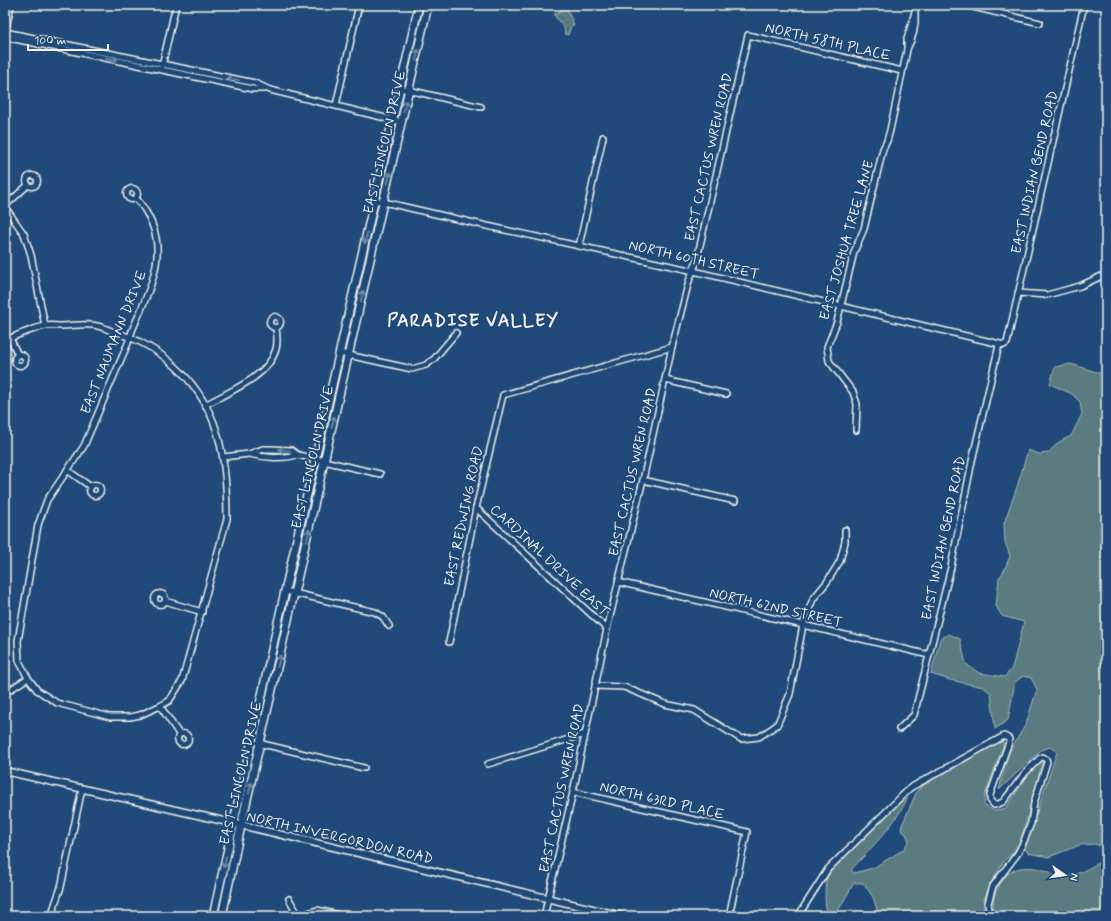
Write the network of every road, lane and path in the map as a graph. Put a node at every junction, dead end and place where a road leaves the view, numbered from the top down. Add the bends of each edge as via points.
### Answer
1 (11, 5) edge
2 (176, 5) edge
3 (359, 5) edge
4 (419, 5) edge
5 (428, 5) edge
6 (917, 5) edge
7 (965, 5) edge
8 (1084, 5) edge
9 (1040, 23) dead end
10 (5, 32) edge
11 (748, 35) joint
12 (5, 37) edge
13 (162, 67) junction
14 (902, 71) junction
15 (400, 88) junction
16 (409, 90) junction
17 (336, 105) junction
18 (481, 107) dead end
19 (393, 120) junction
20 (402, 122) junction
21 (603, 137) dead end
22 (28, 185) dead end
23 (136, 198) dead end
24 (375, 200) junction
25 (383, 202) junction
26 (5, 206) edge
27 (579, 246) junction
28 (358, 268) junction
29 (368, 271) junction
30 (693, 271) junction
31 (1106, 274) edge
32 (1018, 293) junction
33 (841, 306) junction
34 (45, 326) junction
35 (276, 328) dead end
36 (456, 333) dead end
37 (130, 337) junction
38 (8, 339) edge
39 (1006, 344) joint
40 (999, 345) junction
41 (672, 348) junction
42 (339, 353) junction
43 (18, 355) dead end
44 (348, 355) junction
45 (665, 380) junction
46 (726, 394) dead end
47 (205, 405) junction
48 (856, 430) dead end
49 (249, 454) junction
50 (298, 455) junction
51 (223, 457) junction
52 (316, 459) junction
53 (324, 460) junction
54 (67, 470) junction
55 (380, 474) dead end
56 (643, 480) junction
57 (91, 487) dead end
58 (735, 501) dead end
59 (476, 508) junction
60 (845, 530) dead end
61 (618, 582) junction
62 (285, 591) junction
63 (294, 594) junction
64 (165, 601) dead end
65 (202, 612) junction
66 (803, 625) junction
67 (389, 626) dead end
68 (607, 629) junction
69 (449, 642) dead end
70 (929, 655) junction
71 (28, 678) junction
72 (595, 686) junction
73 (5, 693) edge
74 (160, 706) junction
75 (899, 729) dead end
76 (179, 734) dead end
77 (585, 734) junction
78 (252, 741) junction
79 (260, 743) junction
80 (488, 764) dead end
81 (364, 768) dead end
82 (5, 771) edge
83 (82, 789) junction
84 (573, 792) junction
85 (233, 824) junction
86 (241, 826) junction
87 (549, 898) junction
88 (289, 899) dead end
89 (51, 916) edge
90 (214, 916) edge
91 (222, 916) edge
92 (300, 916) edge
93 (343, 916) edge
94 (544, 916) edge
95 (622, 916) edge
96 (729, 916) edge
97 (798, 916) edge
98 (990, 916) edge

1 - 10 street
2 - 13 street
3 - 17 street
4 - 15 main road, EAST LINCOLN DRIVE
16 -> 5 main road, EAST LINCOLN DRIVE
6 - 14 street, EAST JOSHUA TREE LANE via 912,40
7 - 9 street
8 - 32 street, EAST INDIAN BEND ROAD
10 - 13 street
11 - 14 street, NORTH 58TH PLACE
11 - 30 street, EAST CACTUS WREN ROAD
12 -> 13 street
13 - 17 street via 255,84 270,90
14 - 33 street, EAST JOSHUA TREE LANE via 890,130
15 - 16 street
15 - 19 main road, EAST LINCOLN DRIVE
16 - 18 street
20 -> 16 main road, EAST LINCOLN DRIVE
17 - 19 street
19 - 20 street
19 - 24 main road, EAST LINCOLN DRIVE
25 -> 20 main road, EAST LINCOLN DRIVE
21 - 27 street
22 - 26 street
23 - 37 street, EAST NAUMANN DRIVE via 153,225 158,243 158,256 152,284
24 - 25 street, NORTH 60TH STREET
24 -> 28 main road, EAST LINCOLN DRIVE
25 - 27 street, NORTH 60TH STREET
25 - 29 main road, EAST LINCOLN DRIVE
26 - 34 street via 24,234 31,255
27 - 30 street, NORTH 60TH STREET
28 - 29 main road
28 - 42 main road, EAST LINCOLN DRIVE
44 -> 29 main road, EAST LINCOLN DRIVE
30 - 33 street, NORTH 60TH STREET
30 - 41 street, EAST CACTUS WREN ROAD
31 - 32 street via 1080,286 1047,295
32 - 39 street, EAST INDIAN BEND ROAD
33 - 40 street, NORTH 60TH STREET
33 - 48 street, EAST JOSHUA TREE LANE via 827,354 832,367 853,392 857,404
34 - 37 street, EAST NAUMANN DRIVE via 92,325
34 - 38 street, EAST NAUMANN DRIVE
35 - 47 street via 276,349 265,369
36 - 44 street via 434,359 420,368 404,368
37 - 47 street, EAST NAUMANN DRIVE via 149,346 176,366
37 - 54 street, EAST NAUMANN DRIVE via 84,446
38 - 43 street
39 - 40 street, NORTH 60TH STREET
40 - 70 street, EAST INDIAN BEND ROAD via 951,567
41 - 45 street, EAST CACTUS WREN ROAD
41 - 59 street, EAST REDWING ROAD via 503,395
42 - 44 street
42 - 52 main road, EAST LINCOLN DRIVE
53 -> 44 main road, EAST LINCOLN DRIVE
45 - 46 street
45 - 56 street, EAST CACTUS WREN ROAD
47 - 51 street, EAST NAUMANN DRIVE via 214,423
49 - 50 street via 263,457
50 -> 49 street via 291,450 277,449 263,449
49 - 51 street
50 - 52 street
51 - 65 street, EAST NAUMANN DRIVE via 227,519
52 - 53 street
52 - 62 main road, EAST LINCOLN DRIVE
53 - 55 street
63 -> 53 main road, EAST LINCOLN DRIVE
54 - 57 street
54 - 71 street, EAST NAUMANN DRIVE via 48,500 38,525 18,641 19,661
56 - 58 street
56 - 61 street, EAST CACTUS WREN ROAD
59 - 68 street, CARDINAL DRIVE EAST
59 - 69 street, EAST REDWING ROAD
60 - 66 street via 840,561 813,599
61 - 66 street, NORTH 62ND STREET
61 - 68 street, EAST CACTUS WREN ROAD
62 - 63 street
62 - 78 main road, EAST LINCOLN DRIVE
63 - 67 street via 375,612 383,617
79 -> 63 main road, EAST LINCOLN DRIVE
64 - 65 street
65 - 74 street, EAST NAUMANN DRIVE via 182,681 169,701
66 - 70 street, NORTH 62ND STREET
66 - 72 street via 790,694 776,725 759,737 741,738 694,710 665,704 624,687
68 - 72 street, EAST CACTUS WREN ROAD
70 - 75 street, EAST INDIAN BEND ROAD via 914,715
71 - 73 street
71 - 74 street, EAST NAUMANN DRIVE via 37,690 57,703 110,716 130,717
72 - 77 street, EAST CACTUS WREN ROAD
74 - 76 street
77 - 80 street
77 - 84 street, EAST CACTUS WREN ROAD
78 - 79 street
78 - 85 main road, EAST LINCOLN DRIVE
79 - 81 street
86 -> 79 main road, EAST LINCOLN DRIVE
82 - 83 street, NORTH INVERGORDON ROAD
83 - 85 street, NORTH INVERGORDON ROAD
83 - 89 street via 61,886
84 - 87 street, EAST CACTUS WREN ROAD
84 - 96 street, NORTH 63RD PLACE via 747,832
85 - 86 street, NORTH INVERGORDON ROAD
85 -> 90 main road, EAST LINCOLN DRIVE
86 - 87 street, NORTH INVERGORDON ROAD
86 - 91 main road, EAST LINCOLN DRIVE
87 - 94 street, EAST CACTUS WREN ROAD
87 - 95 street, NORTH INVERGORDON ROAD
88 - 92 street
92 - 93 street via 317,910
97 - 98 street via 828,869 910,788 1004,736 1009,742 990,795 994,805 1003,802 1040,758 1043,757 1047,762 1024,840 1018,853 993,886 988,903

